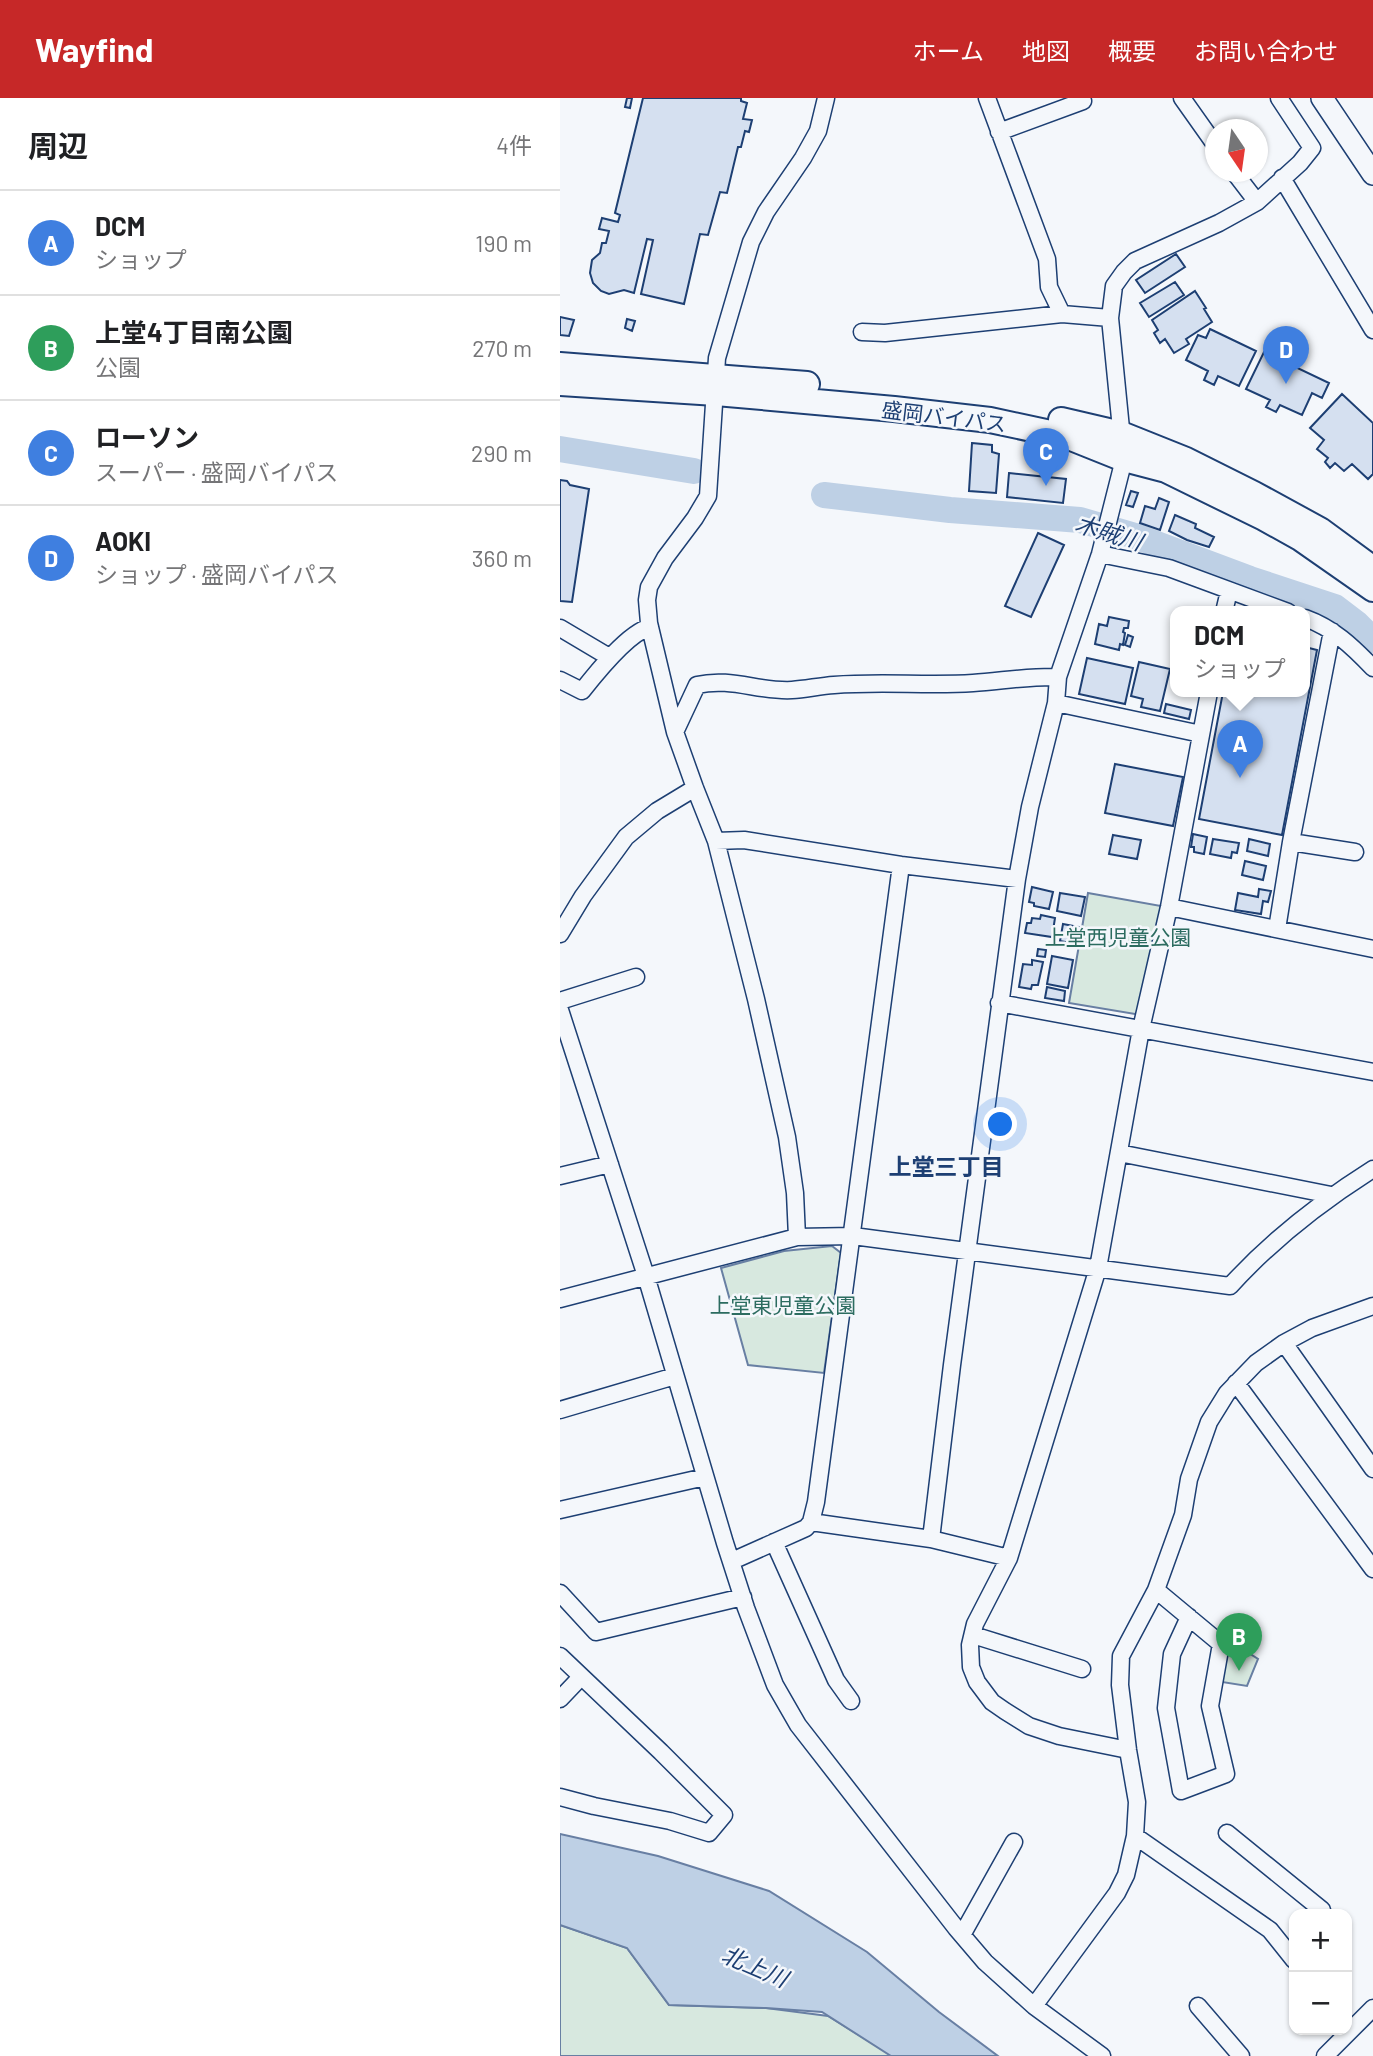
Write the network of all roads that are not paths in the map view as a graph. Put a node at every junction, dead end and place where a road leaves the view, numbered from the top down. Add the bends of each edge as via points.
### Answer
1 (826, 98) edge
2 (987, 98) edge
3 (1182, 98) edge
4 (1279, 98) edge
5 (1322, 98) edge
6 (1083, 100) dead end
7 (1205, 130) edge
8 (999, 132) junction
9 (1371, 168) edge
10 (1282, 178) junction
11 (1242, 182) edge
12 (1257, 202) junction
13 (1062, 314) junction
14 (1110, 318) junction
15 (1373, 330) edge
16 (862, 332) dead end
17 (560, 365) edge
18 (560, 383) edge
19 (716, 384) junction
20 (1122, 446) junction
21 (1186, 460) junction
22 (1101, 547) junction
23 (1373, 553) edge
24 (1373, 569) edge
25 (1373, 589) edge
26 (1228, 591) junction
27 (1225, 606) edge
28 (1271, 606) edge
29 (1310, 620) edge
30 (650, 627) junction
31 (560, 628) edge
32 (1332, 631) junction
33 (609, 657) junction
34 (1373, 668) edge
35 (1058, 677) junction
36 (560, 680) edge
37 (1208, 697) edge
38 (1056, 703) junction
39 (675, 732) junction
40 (1200, 734) junction
41 (695, 788) junction
42 (716, 841) junction
43 (1291, 842) junction
44 (1355, 852) dead end
45 (901, 865) junction
46 (1017, 879) junction
47 (1169, 907) junction
48 (1276, 929) junction
49 (560, 934) edge
50 (1373, 949) edge
51 (636, 977) dead end
52 (560, 1001) edge
53 (999, 1003) junction
54 (560, 1010) edge
55 (1141, 1029) junction
56 (1373, 1072) edge
57 (1119, 1153) junction
58 (610, 1164) junction
59 (1373, 1168) edge
60 (560, 1176) edge
61 (1331, 1195) junction
62 (853, 1236) junction
63 (797, 1237) junction
64 (968, 1250) junction
65 (1098, 1268) junction
66 (646, 1276) junction
67 (560, 1299) edge
68 (1373, 1306) edge
69 (1284, 1343) junction
70 (674, 1376) junction
71 (1236, 1383) junction
72 (560, 1410) edge
73 (1373, 1469) edge
74 (705, 1477) junction
75 (560, 1510) edge
76 (811, 1522) junction
77 (932, 1539) junction
78 (774, 1542) junction
79 (1009, 1558) junction
80 (732, 1561) junction
81 (1373, 1569) edge
82 (1156, 1590) junction
83 (560, 1593) edge
84 (743, 1597) junction
85 (1189, 1617) junction
86 (973, 1635) junction
87 (560, 1656) edge
88 (1082, 1669) dead end
89 (581, 1677) junction
90 (560, 1699) edge
91 (851, 1701) dead end
92 (1128, 1750) junction
93 (560, 1797) edge
94 (1227, 1833) dead end
95 (1135, 1836) junction
96 (1014, 1842) dead end
97 (1321, 1909) edge
98 (962, 1935) junction
99 (1289, 1947) edge
100 (1034, 2006) junction
101 (1198, 2006) dead end
102 (1373, 2008) edge
103 (1352, 2019) edge
104 (1340, 2035) edge
105 (1102, 2056) edge
106 (1241, 2056) edge
107 (1325, 2056) edge

1 - 19 street via 818,131 765,212 751,242 717,358
2 - 8 street
3 - 7 street
4 - 10 street via 1312,148
5 - 9 main road
6 - 8 street
8 - 13 street via 1047,259 1049,287
10 - 12 street
10 - 15 street
11 - 12 street
12 - 14 street via 1135,261 1114,286
13 - 14 street
13 - 16 street
14 - 20 street
17 - 19 highway, 盛岡バイパス
18 - 19 highway, 盛岡バイパス
19 - 20 highway, 盛岡バイパス via 990,420
19 - 30 street via 708,496 649,587
20 - 21 highway, 盛岡バイパス
20 - 22 street
20 - 25 highway, 盛岡バイパス via 1300,538
21 - 23 highway via 1317,513
21 - 24 highway, 盛岡バイパス via 1320,530
22 - 26 street
22 - 35 street
26 - 27 street
26 - 28 street
29 - 32 street
30 - 33 street
30 - 39 street
31 - 33 street
32 - 34 street
32 - 43 street
33 - 36 street via 582,691
35 - 38 street
35 - 39 street via 835,685 788,691 712,682 696,685
37 - 40 street
38 - 40 street
38 - 46 street
39 - 41 street
40 - 47 street
41 - 42 street
41 - 49 street via 625,837
42 - 45 street via 744,840
42 - 63 street via 787,1137
43 - 44 street
43 - 48 street
45 - 46 street
45 - 62 street
46 - 53 street
47 - 48 street
47 - 55 street
48 - 50 street
51 - 52 street
53 - 55 street
53 - 64 street
54 - 58 street
55 - 56 street
55 - 57 street
57 - 61 street
57 - 65 street
58 - 60 street
58 - 66 street
59 - 61 street
61 - 65 street via 1260,1254 1230,1286
62 - 63 street
62 - 64 street
62 - 76 street
63 - 66 street
64 - 65 street
64 - 77 street
65 - 79 street
66 - 67 street
66 - 70 street
68 - 69 street
69 - 71 street
69 - 73 street
70 - 72 street
70 - 74 street
71 - 81 street
71 - 82 street via 1209,1422 1189,1479 1184,1515
74 - 75 street
74 - 80 street
76 - 77 street
76 - 78 street
77 - 79 street
78 - 80 street
78 - 91 street via 836,1680
79 - 86 street
80 - 84 street
82 - 85 street
82 - 92 street via 1121,1656
83 - 84 street via 596,1632
84 - 98 street via 775,1685 798,1725
85 - 85 street via 1222,1644 1210,1706 1226,1774 1181,1791 1166,1708 1172,1654
86 - 88 street
86 - 92 street via 971,1667 992,1702 1029,1726
87 - 89 street
89 - 90 street
89 - 93 street via 724,1815 709,1833
92 - 95 street via 1137,1802
94 - 97 street
95 - 99 street
95 - 100 street via 1117,1893
96 - 98 street
98 - 100 street
100 - 105 street
101 - 106 street
102 - 103 street
104 - 107 street

